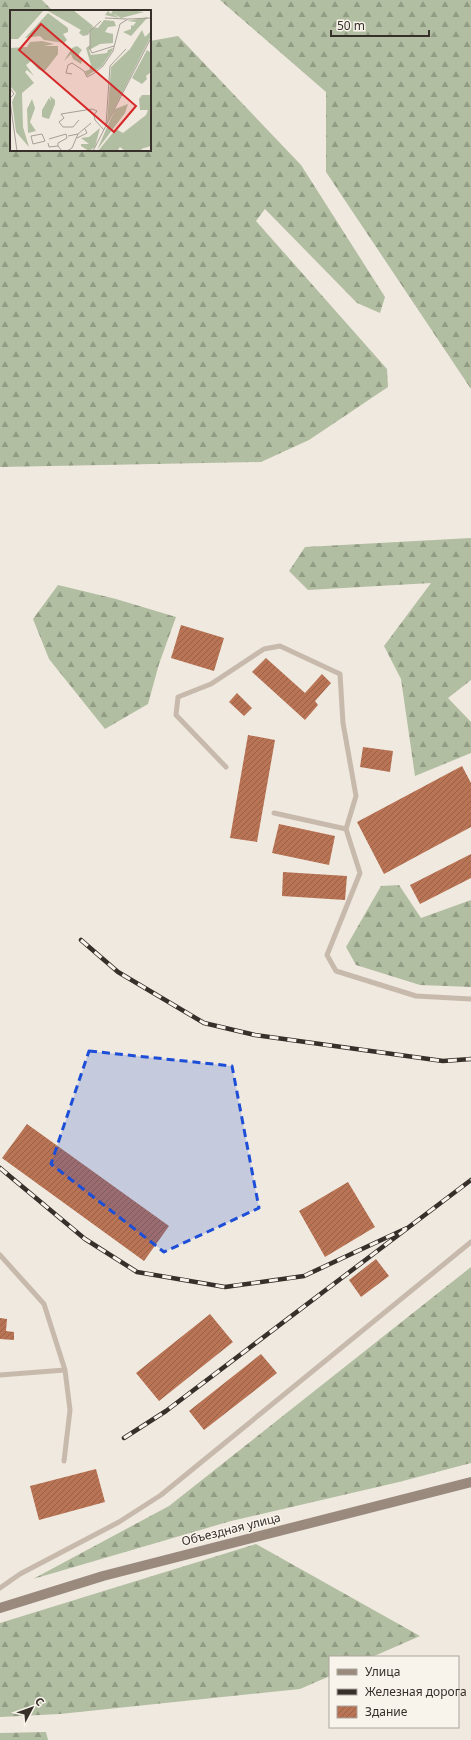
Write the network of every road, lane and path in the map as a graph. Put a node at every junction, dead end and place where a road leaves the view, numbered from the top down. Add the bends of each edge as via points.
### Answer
1 (226, 767) dead end
2 (274, 813) dead end
3 (346, 829) junction
4 (471, 999) edge
5 (471, 1242) edge
6 (0, 1255) edge
7 (65, 1370) junction
8 (0, 1375) edge
9 (64, 1461) dead end
10 (471, 1482) edge
11 (0, 1588) edge
12 (0, 1608) edge

1 - 3 lane via 176,715 178,697 211,684 264,649 280,646 340,674 344,723 356,796
2 - 3 lane
3 - 4 lane via 360,873 327,955 336,971 416,996
5 - 11 lane via 161,1495 119,1522 20,1574
6 - 7 lane via 44,1304
7 - 8 lane
7 - 9 lane via 70,1410
10 - 12 main road, Объездная улица via 103,1576

